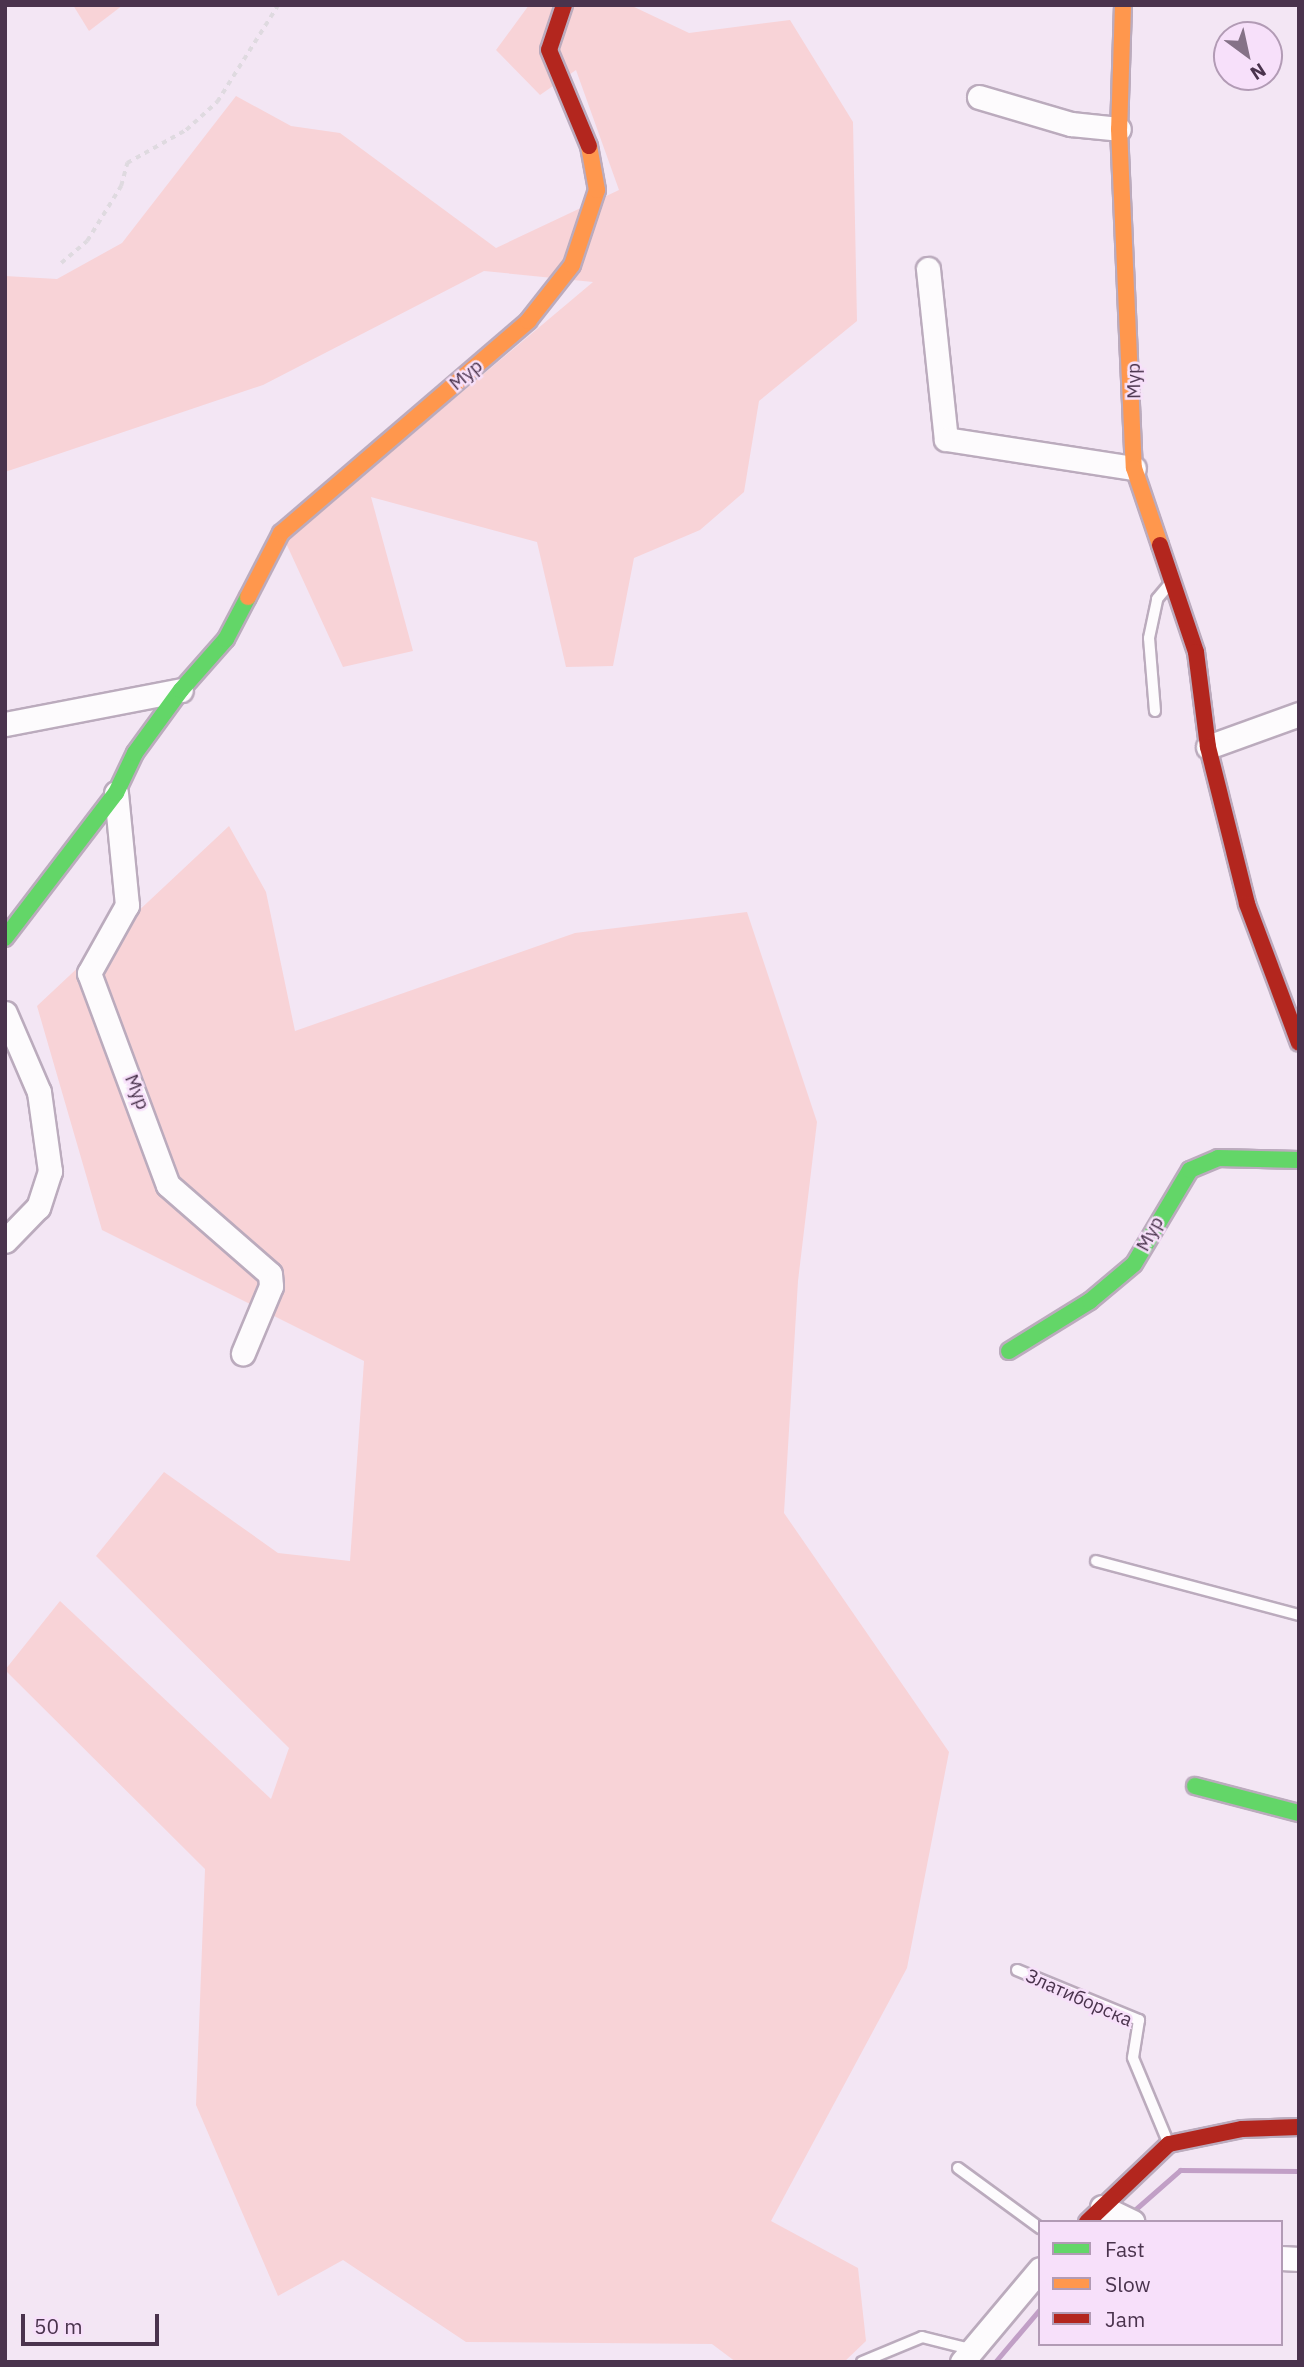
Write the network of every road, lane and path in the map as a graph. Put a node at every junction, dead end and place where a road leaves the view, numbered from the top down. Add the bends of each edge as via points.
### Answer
1 (278, 5) edge
2 (564, 5) edge
3 (1123, 5) edge
4 (979, 97) dead end
5 (1119, 129) junction
6 (61, 263) dead end
7 (928, 269) dead end
8 (1134, 468) junction
9 (1172, 582) junction
10 (181, 690) junction
11 (1154, 711) dead end
12 (1299, 715) edge
13 (5, 724) edge
14 (1208, 747) junction
15 (116, 793) junction
16 (5, 938) edge
17 (5, 1013) edge
18 (1299, 1043) edge
19 (1299, 1160) edge
20 (5, 1241) edge
21 (1009, 1351) dead end
22 (243, 1353) dead end
23 (1096, 1561) dead end
24 (1299, 1615) edge
25 (1195, 1786) dead end
26 (1299, 1813) edge
27 (1017, 1970) dead end
28 (1299, 2127) edge
29 (1169, 2144) junction
30 (958, 2168) dead end
31 (1099, 2213) edge
32 (1125, 2220) edge
33 (1038, 2227) edge
34 (1038, 2271) edge
35 (966, 2356) edge
36 (862, 2362) edge

1 - 6 path via 217,102 187,130 127,163 121,186 87,241
2 - 10 street, Мур via 549,50 587,135 597,190 572,265 528,321 281,533 226,639
3 - 5 street, Мур
4 - 5 street via 1071,124
5 - 8 street, Мур
7 - 8 street via 946,439
8 - 9 street, Мур
9 - 11 lane via 1157,599 1149,638
9 - 14 street, Мур via 1196,652
10 - 13 street
10 - 15 street, Мур via 135,752
12 - 14 street
14 - 18 street, Мур via 1247,904
15 - 16 street, Мур
15 - 22 street, Мур via 127,905 89,973 168,1185 270,1274 271,1286
17 - 20 street via 39,1092 50,1171 38,1207
19 - 21 street, Мур via 1218,1158 1190,1170 1134,1264 1090,1301
23 - 24 lane
25 - 26 street
27 - 29 lane, Златиборска via 1139,2020 1133,2058
28 - 29 street via 1242,2129
29 - 31 street
30 - 33 lane
31 - 32 street
34 - 35 street
35 - 36 lane via 922,2337

